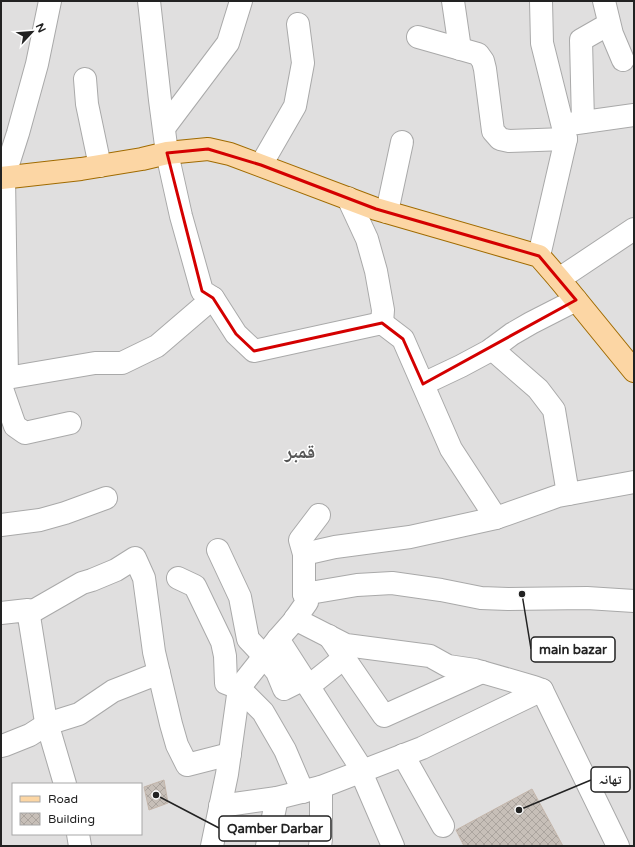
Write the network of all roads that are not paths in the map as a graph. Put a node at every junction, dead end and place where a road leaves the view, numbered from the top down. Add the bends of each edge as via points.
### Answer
1 (50, 1) edge
2 (149, 1) edge
3 (241, 1) edge
4 (453, 1) edge
5 (540, 1) edge
6 (604, 1) edge
7 (298, 24) dead end
8 (609, 24) junction
9 (418, 37) dead end
10 (460, 49) junction
11 (622, 60) dead end
12 (85, 79) dead end
13 (634, 115) edge
14 (164, 128) junction
15 (571, 128) junction
16 (402, 142) dead end
17 (167, 153) junction
18 (261, 165) junction
19 (100, 166) junction
20 (2, 178) edge
21 (348, 198) junction
22 (387, 212) junction
23 (634, 229) edge
24 (539, 256) junction
25 (559, 279) junction
26 (213, 298) junction
27 (576, 300) junction
28 (382, 323) junction
29 (492, 349) junction
30 (634, 371) edge
31 (3, 383) edge
32 (423, 384) junction
33 (70, 423) dead end
34 (8, 430) edge
35 (634, 482) edge
36 (568, 494) junction
37 (106, 498) dead end
38 (319, 515) dead end
39 (496, 518) junction
40 (1, 525) edge
41 (218, 550) dead end
42 (304, 554) junction
43 (178, 578) dead end
44 (304, 594) junction
45 (634, 601) edge
46 (1, 613) edge
47 (28, 614) junction
48 (296, 619) junction
49 (329, 636) junction
50 (278, 638) junction
51 (248, 639) junction
52 (222, 642) junction
53 (264, 656) junction
54 (344, 658) junction
55 (482, 672) junction
56 (159, 673) junction
57 (306, 682) junction
58 (239, 688) junction
59 (542, 690) junction
60 (47, 724) junction
61 (1, 746) edge
62 (230, 754) junction
63 (404, 756) junction
64 (361, 772) junction
65 (65, 783) edge
66 (312, 789) junction
67 (276, 798) junction
68 (220, 806) junction
69 (443, 826) dead end
70 (78, 835) edge
71 (80, 846) edge
72 (212, 846) edge
73 (267, 846) edge
74 (320, 846) edge
75 (394, 846) edge
76 (618, 846) edge

1 - 20 street via 37,64 18,133
2 - 14 street
3 - 14 street via 228,43
4 - 10 street
5 - 15 street via 542,43
6 - 8 street
7 - 18 street via 303,63 295,106
8 - 11 street
8 - 15 street via 581,40
9 - 10 street
10 - 15 street via 478,54 483,61 493,131 500,139 509,141
12 - 19 street via 87,104
13 - 15 street
14 - 17 street
15 - 24 street
16 - 22 street
17 - 18 main road via 208,149
17 - 19 main road
17 - 26 street via 202,291
18 - 21 main road
19 - 20 main road
20 - 31 street
21 - 22 main road
21 - 28 street via 367,239 374,264 383,310
22 - 24 main road
23 - 25 street
24 - 25 main road
25 - 27 main road
26 - 28 street via 236,334 254,351
26 - 31 street via 157,346 122,363 95,363
27 - 29 street via 512,334
27 - 30 main road
28 - 32 street via 403,339
29 - 32 street
29 - 36 street via 538,389 554,410
31 - 34 street
32 - 39 street via 451,449
33 - 34 street via 25,432
35 - 36 street
36 - 39 street
37 - 40 street via 46,518
38 - 42 street via 300,540
39 - 42 street via 410,537 335,547
41 - 51 street via 240,597
42 - 44 street
43 - 52 street via 195,586
44 - 45 street via 357,585 392,583 481,598 587,598
44 - 48 street via 307,602
46 - 47 street via 28,610
47 - 56 street via 82,583 116,570 135,558 144,578
47 - 60 street
48 - 49 street
48 - 50 street
49 - 54 street
49 - 55 street via 346,645 430,656 448,666
50 - 53 street
50 - 57 street
51 - 52 street
51 - 53 street
52 - 58 street via 226,684
53 - 57 street via 277,672 284,689
53 - 58 street
54 - 55 street via 384,716
54 - 57 street
55 - 59 street
56 - 60 street via 113,691 79,714
56 - 62 street via 177,745 187,765
57 - 64 street via 361,768
58 - 62 street
58 - 66 street via 263,712
59 - 63 street
59 - 76 street
60 - 61 street via 30,735
60 - 65 street
62 - 68 street
63 - 64 street
63 - 69 street
64 - 66 street
64 - 75 street
66 - 67 street
66 - 74 street
67 - 68 street
67 - 73 street
68 - 72 street
70 - 71 street

